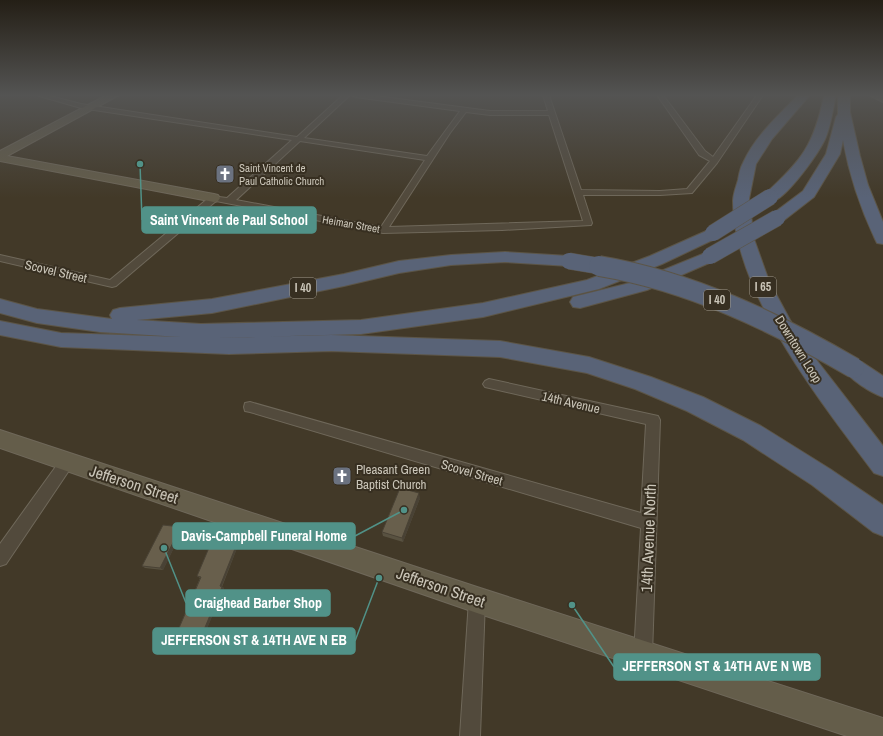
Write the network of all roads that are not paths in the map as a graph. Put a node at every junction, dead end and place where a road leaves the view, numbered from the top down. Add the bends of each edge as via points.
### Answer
1 (49, 129) edge
2 (235, 129) edge
3 (308, 129) edge
4 (451, 129) edge
5 (557, 129) edge
6 (685, 129) edge
7 (736, 129) edge
8 (773, 129) edge
9 (822, 129) edge
10 (839, 129) edge
11 (847, 129) edge
12 (297, 139) junction
13 (0, 155) edge
14 (0, 158) edge
15 (430, 159) junction
16 (714, 161) junction
17 (577, 192) junction
18 (214, 198) junction
19 (229, 201) junction
20 (383, 230) junction
21 (883, 238) edge
22 (0, 258) edge
23 (0, 306) edge
24 (37, 316) junction
25 (0, 328) edge
26 (331, 343) junction
27 (489, 384) dead end
28 (883, 388) edge
29 (250, 406) dead end
30 (653, 420) joint
31 (0, 439) edge
32 (67, 462) junction
33 (883, 465) edge
34 (883, 522) edge
35 (649, 523) junction
36 (0, 558) edge
37 (477, 600) junction
38 (644, 655) junction
39 (883, 733) edge
40 (470, 736) edge

1 - 13 main road
2 - 12 street
3 - 12 street
4 - 15 street
5 - 17 street
6 - 16 street via 702,153
7 - 16 street
8 - 33 highway, Downtown Loop / I 65 via 749,164 741,197 741,218 756,271 772,306 802,357
9 - 24 highway, bridge via 795,174 770,197 713,233 656,260 592,285 483,310 361,327 201,331 100,325
10 - 26 highway, bridge via 833,154 809,194 777,218 710,256 640,286 566,306
11 - 21 highway via 860,183
12 - 15 street
12 - 19 street
14 - 18 main road, Heiman Street
15 - 20 street
16 - 17 street via 689,191
17 - 20 street, Heiman Street via 588,223
18 - 19 street, Heiman Street
18 - 22 street, Scovel Street via 112,284
19 - 20 street, Heiman Street
23 - 24 highway, I 40
24 - 28 highway, I 40, bridge via 124,315 212,306 399,267 451,260 505,257 569,261 606,266 653,277 757,316 816,345
25 - 26 highway via 61,340 230,346
26 - 34 highway via 500,349 589,365 695,404 752,433 821,477
27 - 30 street, 14th Avenue
29 - 35 street, Scovel Street
30 - 35 street, 14th Avenue North
31 - 32 main road, Jefferson Street
32 - 36 street
32 - 37 main road, Jefferson Street
35 - 38 street, 14th Avenue North
37 - 38 main road, Jefferson Street
37 - 40 street
38 - 39 main road, Jefferson Street

